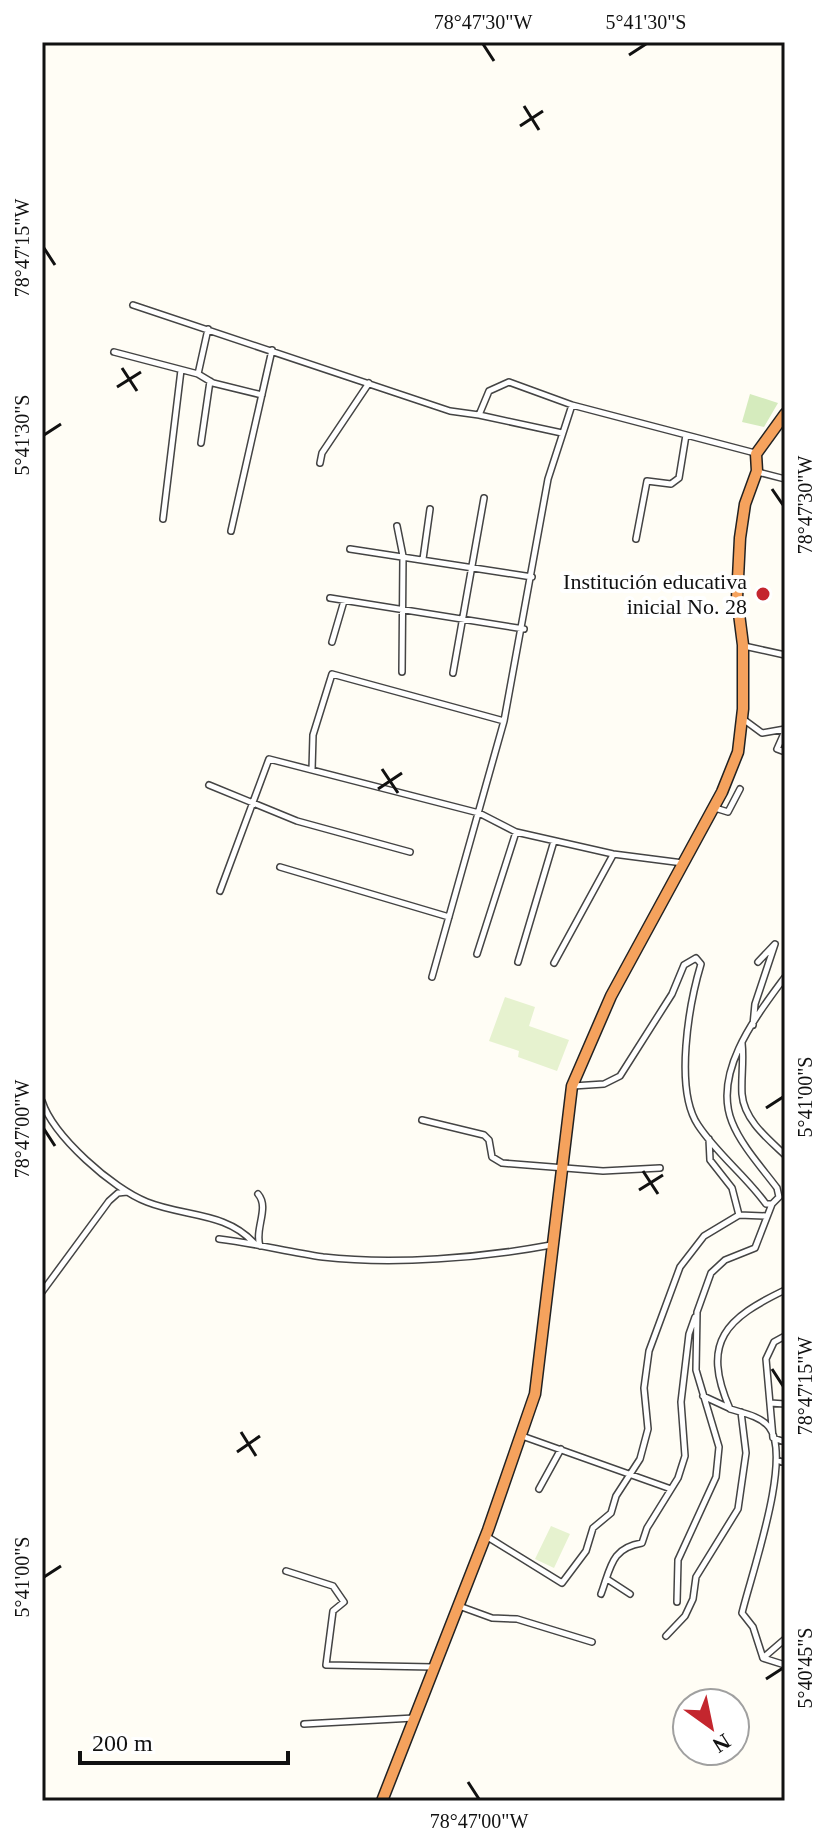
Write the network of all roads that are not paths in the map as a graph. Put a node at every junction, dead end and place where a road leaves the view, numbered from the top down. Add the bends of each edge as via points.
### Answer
1 (133, 305) dead end
2 (208, 329) junction
3 (272, 350) junction
4 (114, 352) dead end
5 (181, 370) junction
6 (198, 374) junction
7 (210, 381) junction
8 (369, 383) junction
9 (262, 395) junction
10 (572, 405) junction
11 (785, 414) edge
12 (479, 415) junction
13 (562, 433) junction
14 (686, 435) junction
15 (201, 443) dead end
16 (756, 454) junction
17 (320, 463) dead end
18 (757, 471) junction
19 (785, 479) edge
20 (484, 498) dead end
21 (430, 509) dead end
22 (163, 519) dead end
23 (397, 526) dead end
24 (231, 531) dead end
25 (636, 539) dead end
26 (350, 549) dead end
27 (403, 556) junction
28 (423, 559) junction
29 (474, 569) junction
30 (532, 577) junction
31 (330, 598) dead end
32 (344, 601) junction
33 (404, 611) junction
34 (464, 620) junction
35 (524, 629) junction
36 (332, 642) dead end
37 (743, 645) junction
38 (785, 655) edge
39 (402, 672) dead end
40 (453, 673) dead end
41 (742, 719) junction
42 (504, 721) junction
43 (785, 730) edge
44 (785, 752) edge
45 (312, 770) junction
46 (209, 785) dead end
47 (740, 789) dead end
48 (253, 804) junction
49 (714, 807) junction
50 (479, 813) junction
51 (516, 832) junction
52 (554, 841) junction
53 (410, 852) dead end
54 (613, 854) junction
55 (683, 863) junction
56 (280, 867) dead end
57 (220, 891) dead end
58 (449, 917) junction
59 (477, 954) dead end
60 (518, 962) dead end
61 (758, 962) dead end
62 (554, 963) dead end
63 (432, 977) dead end
64 (785, 977) edge
65 (753, 1025) junction
66 (742, 1042) junction
67 (572, 1086) junction
68 (42, 1101) edge
69 (422, 1120) dead end
70 (709, 1138) junction
71 (785, 1155) edge
72 (561, 1168) junction
73 (660, 1168) dead end
74 (128, 1192) junction
75 (258, 1194) dead end
76 (772, 1204) junction
77 (739, 1215) junction
78 (766, 1216) junction
79 (219, 1239) dead end
80 (258, 1245) junction
81 (551, 1245) junction
82 (785, 1290) edge
83 (42, 1292) edge
84 (697, 1312) junction
85 (785, 1336) edge
86 (702, 1396) junction
87 (770, 1403) junction
88 (785, 1404) edge
89 (730, 1409) junction
90 (741, 1412) junction
91 (522, 1436) junction
92 (773, 1438) junction
93 (785, 1442) edge
94 (561, 1449) junction
95 (777, 1460) junction
96 (785, 1463) edge
97 (632, 1476) junction
98 (539, 1489) dead end
99 (672, 1489) junction
100 (486, 1536) junction
101 (286, 1571) dead end
102 (607, 1579) junction
103 (601, 1594) dead end
104 (630, 1594) dead end
105 (677, 1602) dead end
106 (458, 1606) junction
107 (666, 1636) dead end
108 (785, 1639) edge
109 (592, 1642) dead end
110 (763, 1658) junction
111 (785, 1665) edge
112 (434, 1667) junction
113 (415, 1718) junction
114 (304, 1724) dead end
115 (382, 1801) edge

1 - 2 street
2 - 3 street
2 - 6 street
3 - 8 street
3 - 9 street
4 - 5 street
5 - 6 street
5 - 22 street
6 - 7 street
7 - 9 street
7 - 15 street
8 - 12 street via 427,405
8 - 17 street
9 - 24 street
10 - 12 street via 509,382 489,391
10 - 13 street
10 - 14 street
11 - 16 highway
12 - 13 street
13 - 30 street via 548,479
14 - 16 street
14 - 25 street via 679,478 671,484 647,481
16 - 18 highway
18 - 19 street
18 - 37 highway via 745,504 737,564
20 - 29 street
21 - 28 street
23 - 27 street
26 - 27 street
27 - 28 street
27 - 33 street
28 - 29 street
29 - 30 street
29 - 34 street
30 - 35 street
31 - 32 street
32 - 33 street
32 - 36 street
33 - 34 street
33 - 39 street
34 - 35 street
34 - 40 street
35 - 42 street
37 - 38 street
37 - 41 highway
41 - 43 street via 762,733
41 - 49 highway via 738,752
42 - 45 street via 332,674 313,735
42 - 50 street
43 - 44 street via 777,749
45 - 48 street via 269,759
45 - 50 street
46 - 48 street
47 - 49 street via 728,812
48 - 53 street
48 - 57 street
49 - 55 highway
50 - 51 street
50 - 58 street
51 - 52 street
51 - 59 street
52 - 54 street
52 - 60 street
54 - 55 street
54 - 62 street
55 - 67 highway via 611,996
56 - 58 street
58 - 63 street
61 - 65 street via 775,944
64 - 65 street
65 - 66 street
66 - 71 street via 742,1099 758,1129
66 - 76 street via 727,1098 732,1122 777,1188 779,1197
67 - 70 street via 604,1084 620,1076 672,994 684,965 696,958 701,964 686,1023 690,1109
67 - 72 highway
68 - 74 street via 60,1132
69 - 72 street via 484,1135 498,1162
70 - 76 street via 766,1204
70 - 77 street via 710,1160 732,1188
72 - 73 street
72 - 81 highway
74 - 80 street via 192,1216 230,1222
74 - 83 street via 109,1201
75 - 80 street via 263,1205
76 - 78 street
77 - 78 street
77 - 97 street via 704,1236 680,1267 649,1351 644,1388 648,1429
78 - 84 street via 755,1248 725,1260 711,1273
79 - 80 street
80 - 81 street via 367,1260 506,1253
81 - 91 highway via 541,1356
82 - 89 street via 753,1304 728,1327 717,1362
84 - 86 street via 696,1370
84 - 99 street via 689,1334 681,1402 685,1456
85 - 87 street via 774,1342 766,1359
86 - 89 street
86 - 105 street via 717,1435 716,1477 678,1560
87 - 88 street
87 - 92 street
89 - 90 street
90 - 92 street via 760,1419
90 - 107 street via 746,1453 738,1509 696,1577 685,1616
91 - 94 street
91 - 100 highway
92 - 93 street
92 - 95 street
94 - 97 street
94 - 98 street
95 - 96 street
95 - 110 street via 742,1613 753,1627
97 - 99 street
97 - 100 street via 616,1496 611,1513 593,1528 586,1551 562,1583
99 - 102 street via 642,1543 625,1546
100 - 106 highway
101 - 112 street via 333,1586 344,1602 333,1611 326,1665
102 - 103 street
102 - 104 street
106 - 109 street
106 - 112 highway
108 - 110 street
110 - 111 street
112 - 113 highway
113 - 114 street
113 - 115 highway

